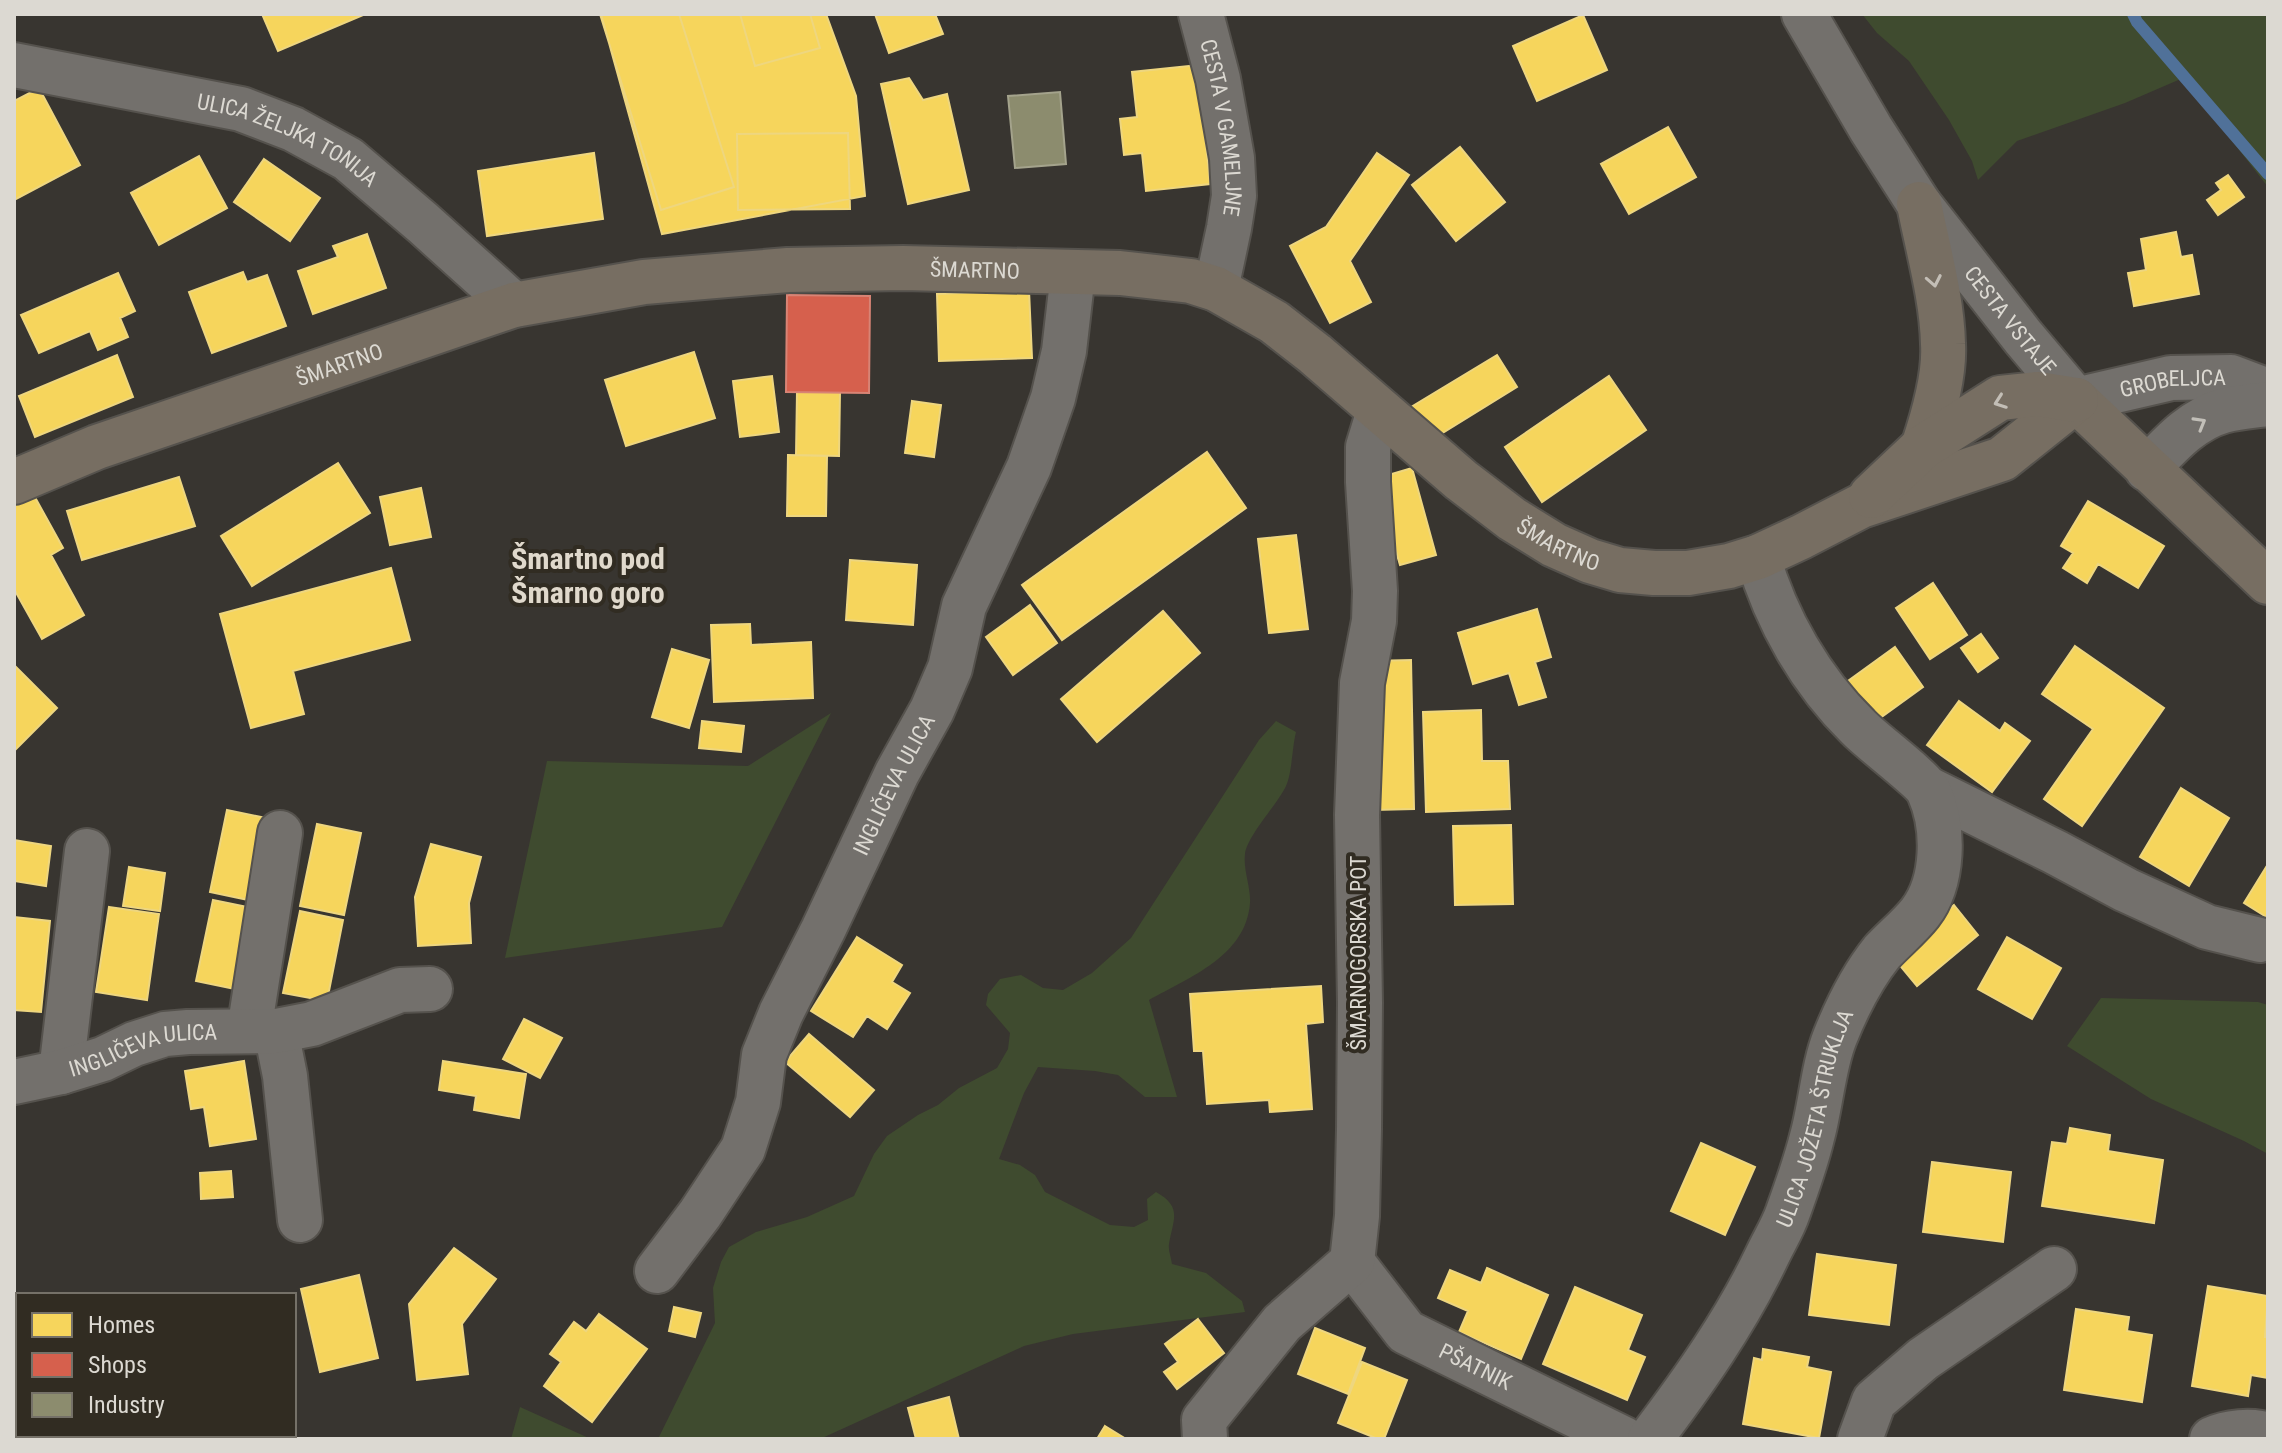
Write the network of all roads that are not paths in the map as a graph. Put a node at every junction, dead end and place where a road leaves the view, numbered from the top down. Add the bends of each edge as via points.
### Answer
1 (1201, 14) edge
2 (1804, 14) edge
3 (14, 65) edge
4 (1919, 204) junction
5 (1073, 273) junction
6 (1216, 289) junction
7 (514, 305) junction
8 (2268, 391) edge
9 (2076, 400) junction
10 (2268, 404) edge
11 (1379, 411) junction
12 (1923, 447) junction
13 (2147, 469) junction
14 (14, 482) edge
15 (1861, 506) junction
16 (1758, 557) junction
17 (2268, 582) edge
18 (1928, 789) junction
19 (280, 833) dead end
20 (87, 851) dead end
21 (2260, 940) dead end
22 (430, 989) dead end
23 (262, 1031) junction
24 (61, 1072) junction
25 (14, 1082) edge
26 (300, 1220) dead end
27 (1352, 1262) junction
28 (2054, 1269) dead end
29 (657, 1271) dead end
30 (2268, 1435) edge
31 (1205, 1439) edge
32 (1624, 1439) edge
33 (1650, 1439) edge
34 (1860, 1439) edge
35 (2212, 1439) edge

1 - 6 street, CESTA V GAMELJNE via 1232,158 1234,196
2 - 4 street, CESTA VSTAJE
3 - 7 street, ULICA ŽELJKA TONIJA via 241,109 293,129 348,159
4 - 9 street, CESTA VSTAJE
4 -> 12 main road via 1944,347
5 - 6 main road, ŠMARTNO via 1161,277
5 - 7 main road, ŠMARTNO via 788,270 644,282
5 - 29 street, INGLIČEVA ULICA via 1053,398 1029,467 964,606 950,668 781,1013 764,1055 758,1102 743,1149
6 - 11 main road, ŠMARTNO via 1274,322
7 - 14 main road, ŠMARTNO via 97,447
8 - 9 street, GROBELJCA via 2231,377 2171,378
9 -> 12 main road via 2038,394 2000,398
9 - 13 main road, CESTA VSTAJE
9 - 15 main road via 2002,459
13 -> 10 street, GROBELJCA via 2200,421 2223,411
11 - 16 main road, ŠMARTNO via 1512,519 1590,561 1620,570 1688,573
11 - 27 street, ŠMARNOGORSKA POT via 1368,447 1375,591 1362,683 1357,815 1359,1114
12 - 15 main road
13 - 17 main road, CESTA VSTAJE
15 - 16 main road, ŠMARTNO
16 - 18 street via 1781,617 1828,696
18 - 21 street via 2207,927
18 - 33 street, ULICA JOŽETA ŠTRUKLJA via 1939,841 1932,895 1855,993 1834,1041 1812,1139 1787,1216 1741,1306
19 - 23 street
20 - 24 street
22 - 23 street, INGLIČEVA ULICA via 400,990 312,1024
23 - 24 street, INGLIČEVA ULICA via 165,1034
23 - 26 street via 285,1076
24 - 25 street, INGLIČEVA ULICA
27 - 31 street via 1282,1323 1204,1420
27 - 32 street, PŠATNIK via 1406,1332
28 - 34 street via 1923,1359 1874,1401
30 - 35 street

